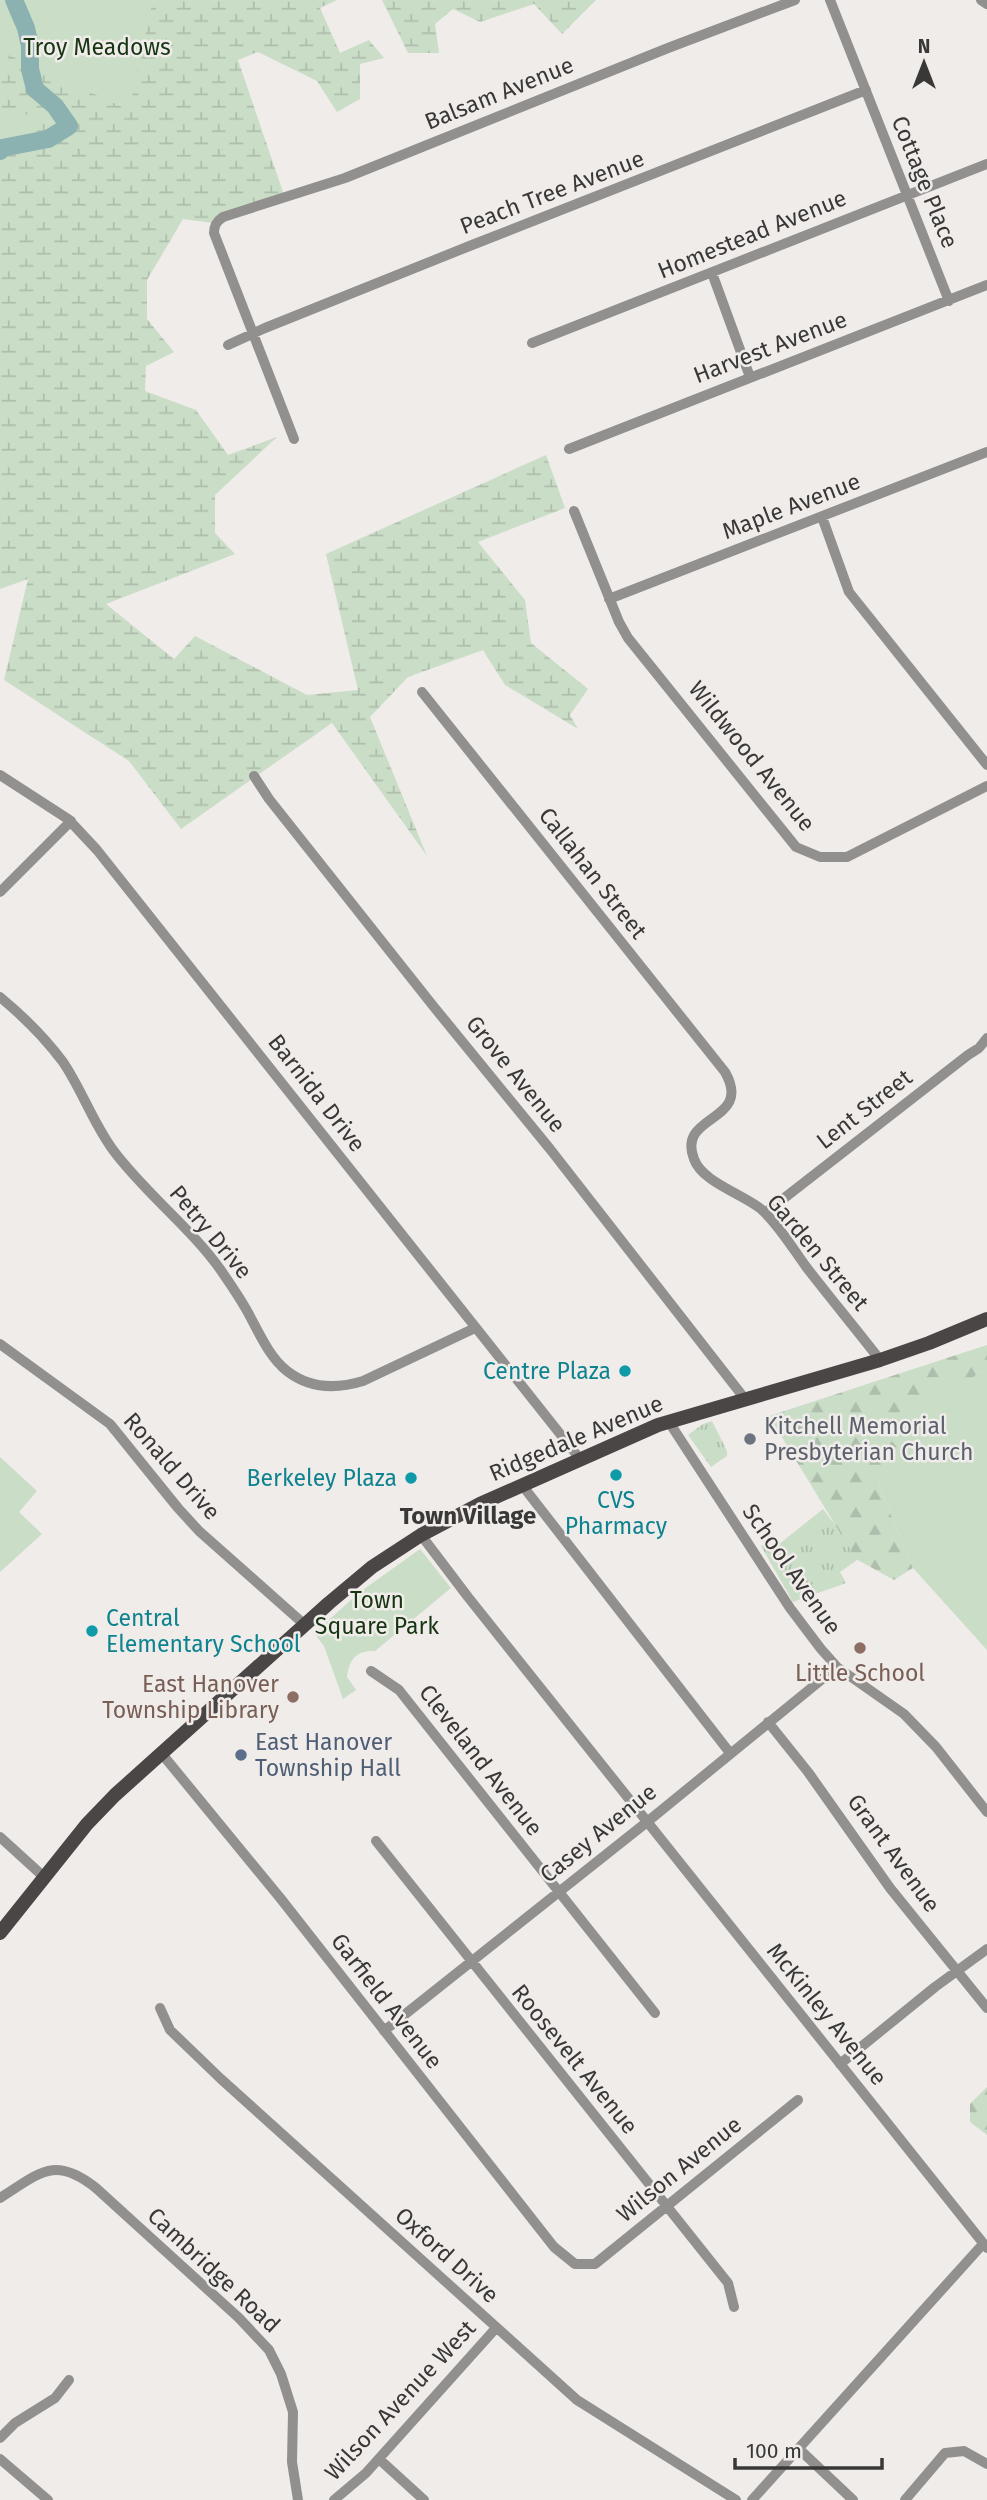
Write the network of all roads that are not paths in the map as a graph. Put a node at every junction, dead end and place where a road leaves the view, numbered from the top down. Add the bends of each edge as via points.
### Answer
1 (795, 0) edge
2 (830, 0) edge
3 (981, 0) edge
4 (987, 4) edge
5 (866, 90) junction
6 (987, 164) edge
7 (907, 195) junction
8 (712, 273) junction
9 (987, 285) edge
10 (949, 301) junction
11 (254, 333) junction
12 (531, 343) dead end
13 (228, 345) dead end
14 (750, 377) junction
15 (294, 439) dead end
16 (569, 449) dead end
17 (987, 452) edge
18 (574, 511) dead end
19 (822, 517) junction
20 (609, 599) junction
21 (422, 692) dead end
22 (987, 765) edge
23 (0, 775) edge
24 (254, 776) dead end
25 (987, 786) edge
26 (71, 821) junction
27 (0, 892) edge
28 (0, 997) edge
29 (987, 1038) edge
30 (983, 1051) edge
31 (731, 1082) joint
32 (765, 1213) junction
33 (987, 1319) edge
34 (475, 1328) junction
35 (0, 1344) edge
36 (880, 1360) junction
37 (744, 1399) junction
38 (669, 1422) junction
39 (580, 1459) junction
40 (522, 1485) junction
41 (421, 1535) junction
42 (305, 1625) junction
43 (838, 1667) junction
44 (371, 1671) dead end
45 (768, 1723) junction
46 (730, 1753) junction
47 (162, 1754) junction
48 (987, 1812) edge
49 (647, 1822) junction
50 (0, 1837) edge
51 (376, 1841) dead end
52 (44, 1877) junction
53 (558, 1893) junction
54 (0, 1933) edge
55 (987, 1949) edge
56 (470, 1962) junction
57 (956, 1971) junction
58 (160, 2008) dead end
59 (987, 2008) edge
60 (655, 2013) dead end
61 (384, 2031) junction
62 (841, 2064) junction
63 (798, 2100) dead end
64 (0, 2198) edge
65 (666, 2207) junction
66 (985, 2246) edge
67 (584, 2265) joint
68 (734, 2307) dead end
69 (496, 2328) junction
70 (69, 2380) dead end
71 (0, 2438) edge
72 (800, 2449) junction
73 (0, 2459) edge
74 (379, 2459) junction
75 (987, 2465) edge
76 (48, 2500) edge
77 (298, 2500) edge
78 (334, 2500) edge
79 (424, 2500) edge
80 (736, 2500) edge
81 (752, 2500) edge
82 (853, 2500) edge
83 (905, 2500) edge

1 - 11 street, Balsam Avenue via 345,178 223,217 214,233
2 - 5 street, Cottage Place
3 - 4 street
5 - 7 street, Cottage Place
5 - 11 street, Peach Tree Avenue
6 - 7 street, Homestead Avenue
7 - 8 street, Homestead Avenue
7 - 10 street, Cottage Place
8 - 12 street, Homestead Avenue
8 - 14 street
9 - 10 street, Harvest Avenue
10 - 14 street, Harvest Avenue
11 - 13 street, Peach Tree Avenue
11 - 15 street
14 - 16 street, Harvest Avenue
17 - 19 street, Maple Avenue
18 - 20 street, Wildwood Avenue
19 - 20 street, Maple Avenue
19 - 22 street via 849,592
20 - 25 street, Wildwood Avenue via 628,638 770,816 796,847 808,853 834,859 853,855
21 - 31 street, Callahan Street
23 - 26 street, Barnida Drive
24 - 37 street, Grove Avenue
26 - 27 street
26 - 34 street, Barnida Drive
28 - 34 street, Petry Drive via 63,1063 111,1147 216,1264 287,1371 311,1383 351,1385
29 - 30 street, Lent Street
30 - 32 street, Lent Street via 968,1055
31 - 32 street, Garden Street via 729,1103 697,1130 692,1156 703,1172
32 - 36 street, Garden Street
33 - 36 main road, Ridgedale Avenue
34 - 39 street, Barnida Drive
35 - 42 street, Ronald Drive via 110,1424 199,1531
36 - 37 main road, Ridgedale Avenue
37 - 38 main road, Ridgedale Avenue
38 - 39 main road, Ridgedale Avenue
38 - 43 street, School Avenue via 790,1608
39 - 40 main road, Ridgedale Avenue
40 - 41 main road, Ridgedale Avenue
40 - 46 street
41 - 42 main road, Ridgedale Avenue via 372,1567
41 - 49 street, McKinley Avenue
42 - 47 main road, Ridgedale Avenue
43 - 45 street, Casey Avenue
43 - 48 street, School Avenue via 904,1714
44 - 53 street, Cleveland Avenue via 399,1690
45 - 46 street, Casey Avenue
45 - 57 street, Grant Avenue
46 - 49 street, Casey Avenue
47 - 52 main road, Ridgedale Avenue via 87,1824
47 - 61 street, Garfield Avenue
49 - 53 street, Casey Avenue
49 - 62 street, McKinley Avenue
50 - 52 street
51 - 56 street, Roosevelt Avenue
52 - 54 main road, Ridgedale Avenue
53 - 56 street, Casey Avenue
53 - 60 street, Cleveland Avenue
55 - 57 street
56 - 61 street, Casey Avenue
56 - 65 street, Roosevelt Avenue
57 - 59 street, Grant Avenue
57 - 62 street
58 - 69 street, Oxford Drive via 170,2030 195,2054
61 - 67 street, Garfield Avenue via 554,2247 569,2261
62 - 66 street, McKinley Avenue
63 - 65 street, Wilson Avenue
64 - 77 street, Cambridge Road via 39,2173 72,2172 96,2188 259,2337 281,2374 293,2412 292,2462
65 - 67 street, Wilson Avenue via 595,2263
65 - 68 street, Roosevelt Avenue via 728,2283
66 - 72 street, McKinley Avenue
69 - 74 street, Wilson Avenue West
69 - 80 street, Oxford Drive via 577,2400
70 - 71 street via 55,2398
72 - 81 street, McKinley Avenue
72 - 82 street
73 - 76 street
74 - 78 street, Wilson Avenue West
74 - 79 street
75 - 83 street via 969,2453 945,2453

